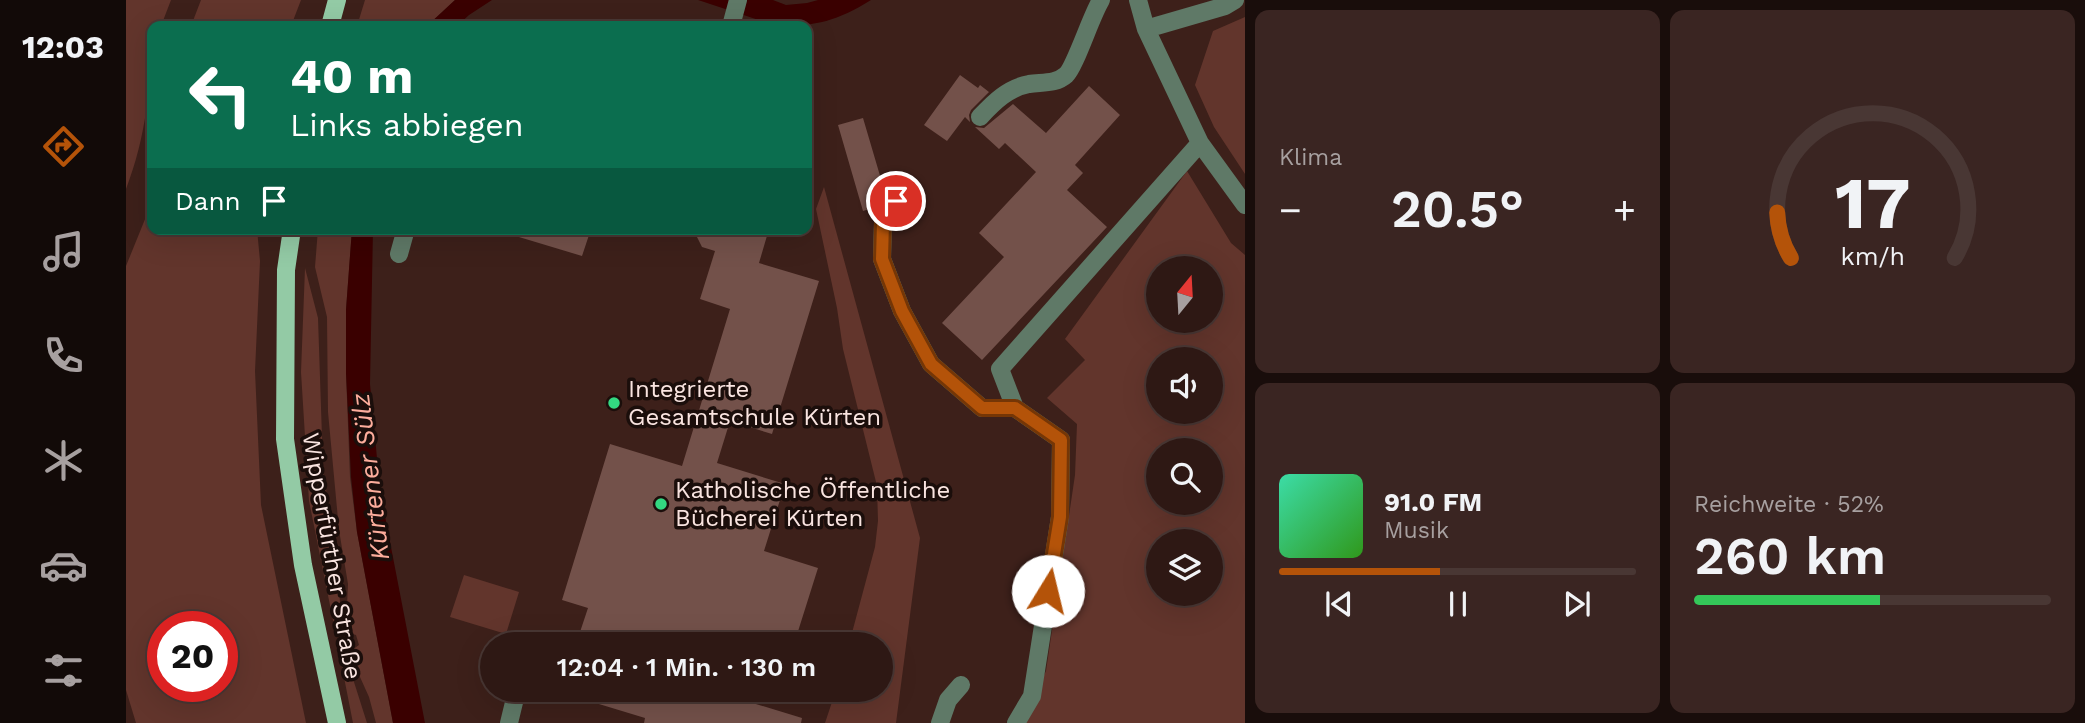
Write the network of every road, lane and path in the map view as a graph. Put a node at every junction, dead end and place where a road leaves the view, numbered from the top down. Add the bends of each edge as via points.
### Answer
1 (337, 0) edge
2 (738, 0) edge
3 (1101, 0) edge
4 (1138, 0) edge
5 (1235, 0) edge
6 (331, 21) edge
7 (733, 21) edge
8 (1146, 29) junction
9 (979, 117) dead end
10 (1200, 143) junction
11 (896, 201) dead end
12 (1245, 205) edge
13 (291, 235) edge
14 (404, 235) edge
15 (399, 254) dead end
16 (1015, 408) junction
17 (961, 685) dead end
18 (514, 702) edge
19 (337, 723) edge
20 (509, 723) edge
21 (940, 723) edge
22 (1016, 723) edge

1 - 6 main road
2 - 7 street
3 - 9 street via 1068,74 1010,90
4 - 8 street
5 - 8 street
8 - 10 street
10 - 12 street
10 - 16 street via 1000,369
11 - 16 street via 883,222 882,259 902,311 931,364 982,408
13 - 19 main road, Wipperfürther Straße via 286,270 285,439 303,565
14 - 15 street
16 - 22 street via 1061,440 1060,517 1032,696
17 - 21 street via 948,700
18 - 20 street

